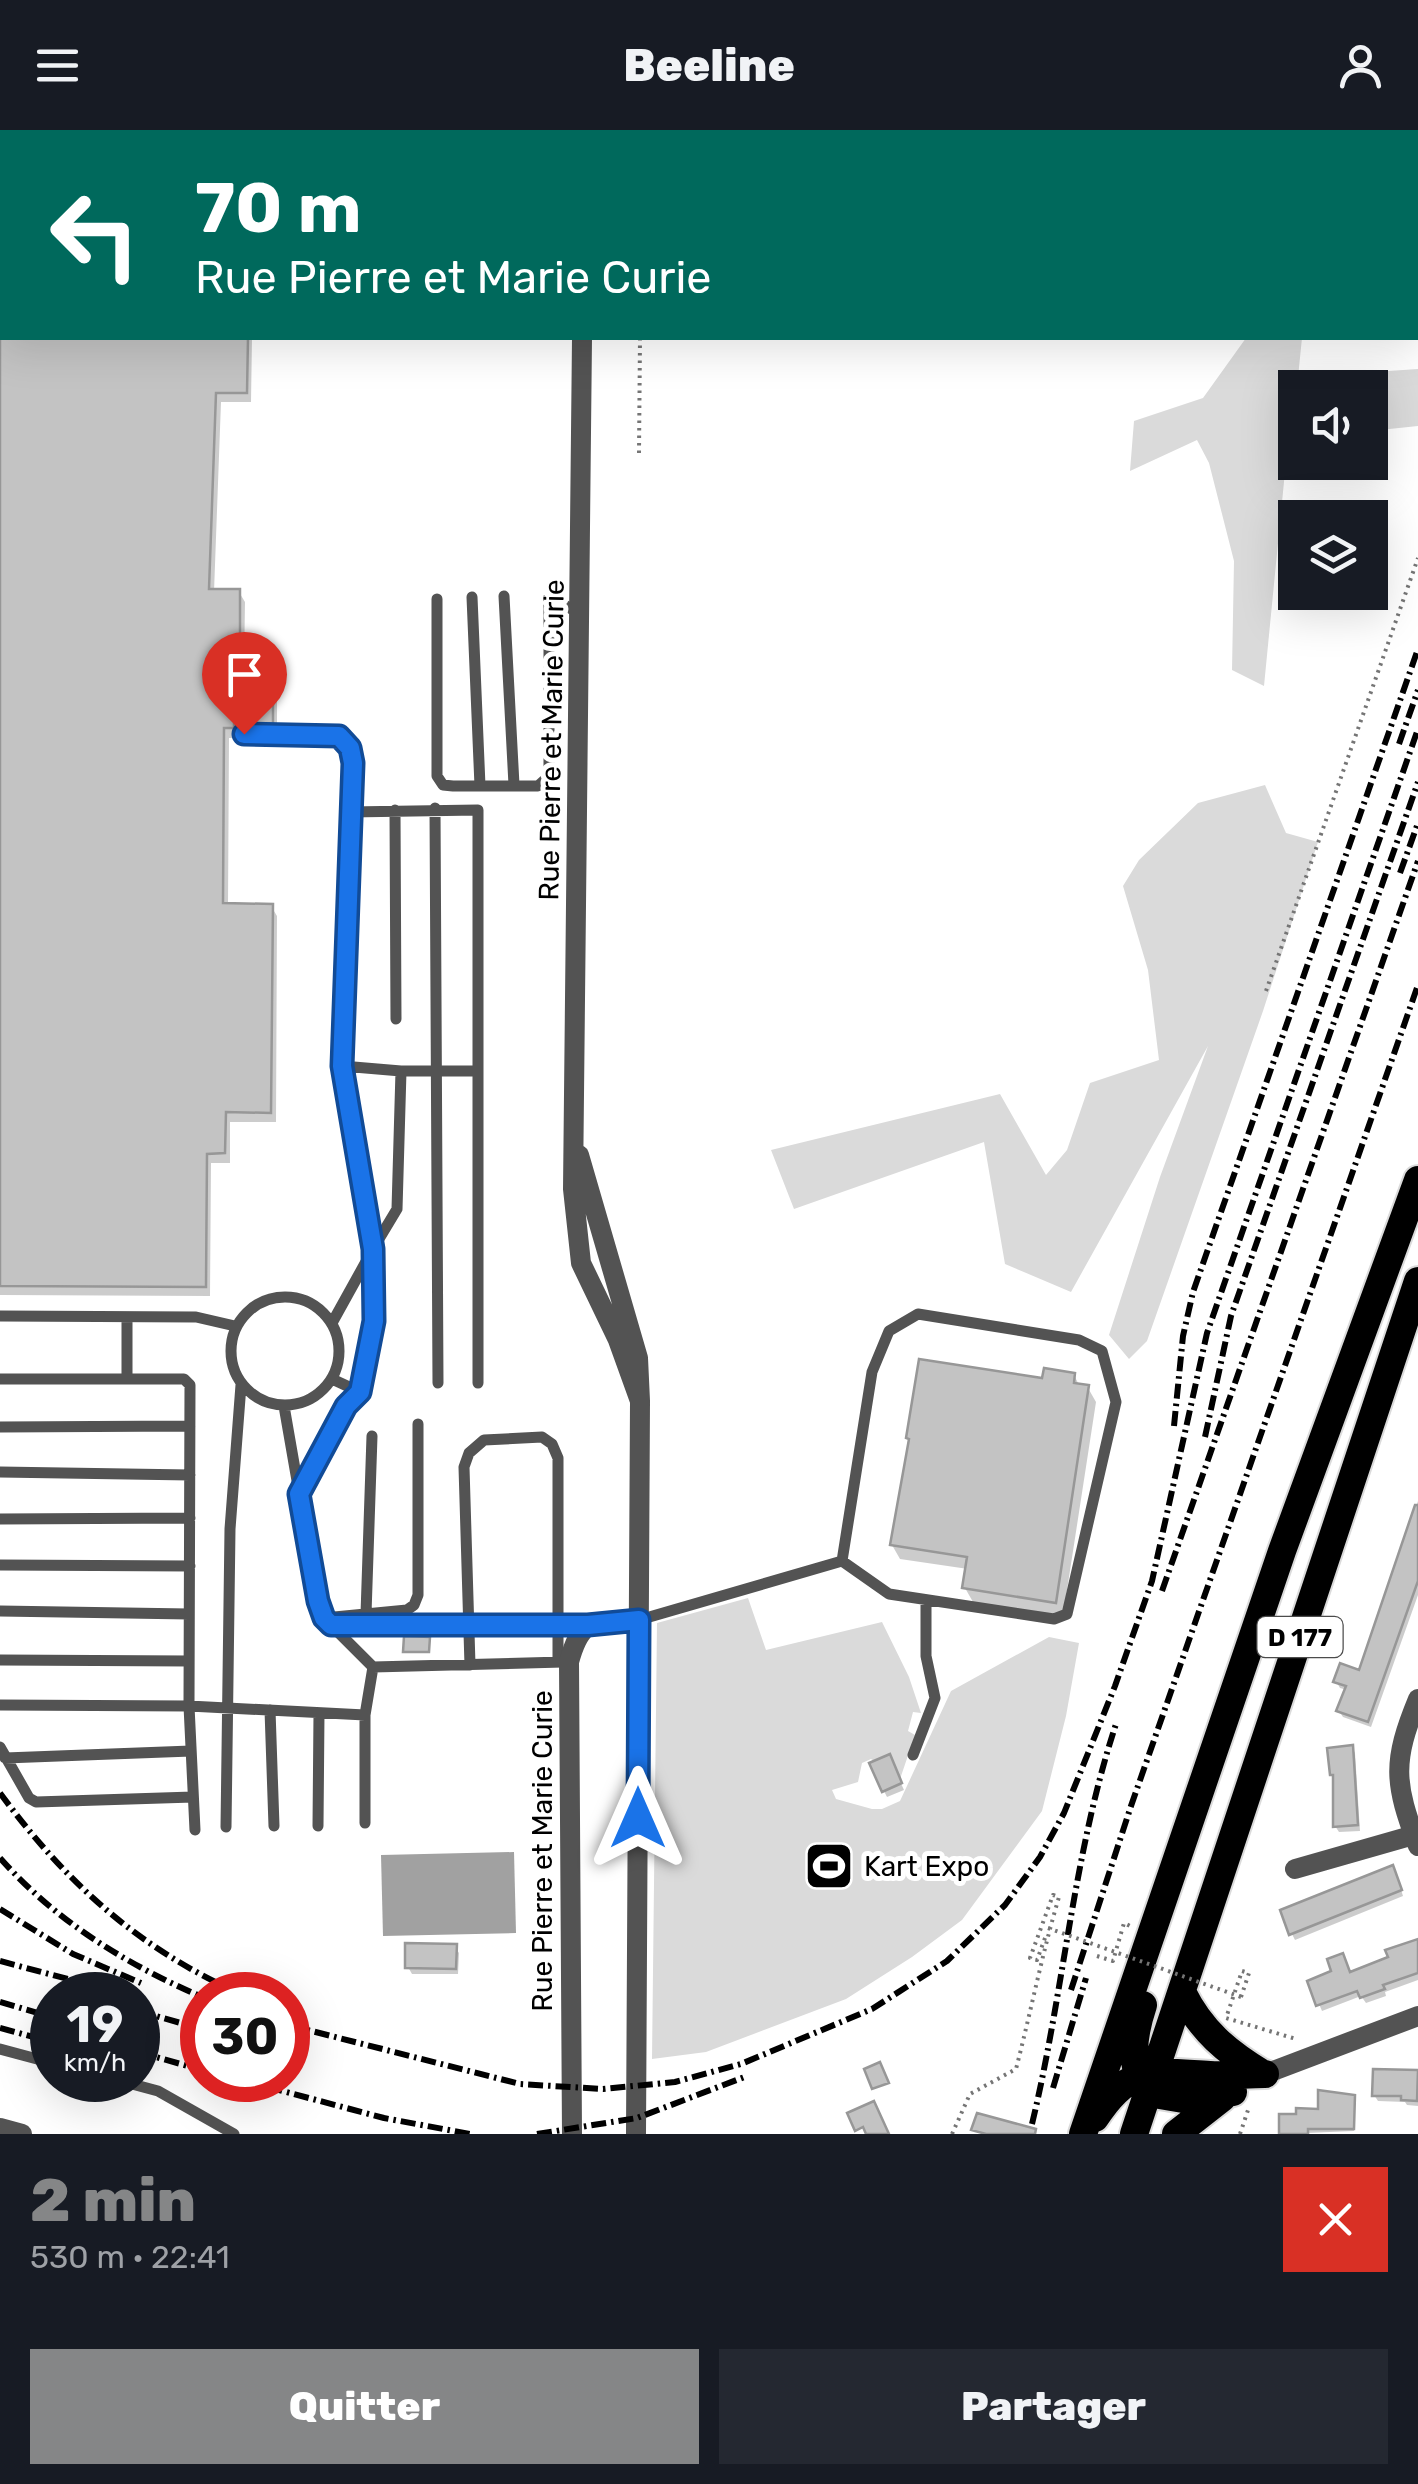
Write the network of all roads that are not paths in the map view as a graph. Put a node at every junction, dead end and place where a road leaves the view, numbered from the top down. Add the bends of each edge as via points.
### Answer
1 (582, 340) edge
2 (504, 596) dead end
3 (472, 597) dead end
4 (437, 599) dead end
5 (580, 614) junction
6 (244, 734) dead end
7 (514, 785) junction
8 (480, 786) junction
9 (434, 808) junction
10 (395, 810) junction
11 (349, 812) junction
12 (396, 1019) dead end
13 (342, 1066) junction
14 (434, 1070) junction
15 (478, 1070) junction
16 (401, 1071) junction
17 (575, 1144) junction
18 (1418, 1180) edge
19 (373, 1249) junction
20 (1418, 1282) edge
21 (0, 1316) edge
22 (127, 1317) junction
23 (332, 1323) junction
24 (236, 1326) junction
25 (0, 1379) edge
26 (126, 1379) junction
27 (332, 1379) junction
28 (438, 1383) dead end
29 (478, 1383) dead end
30 (242, 1385) junction
31 (360, 1392) junction
32 (640, 1401) junction
33 (284, 1406) junction
34 (418, 1424) dead end
35 (190, 1426) junction
36 (0, 1427) edge
37 (372, 1436) dead end
38 (0, 1472) edge
39 (190, 1475) junction
40 (299, 1494) junction
41 (190, 1518) junction
42 (0, 1519) edge
43 (1282, 1551) junction
44 (842, 1562) junction
45 (0, 1565) edge
46 (190, 1566) junction
47 (926, 1600) junction
48 (0, 1611) edge
49 (188, 1614) junction
50 (366, 1614) junction
51 (639, 1620) junction
52 (328, 1622) junction
53 (469, 1625) junction
54 (558, 1625) junction
55 (588, 1625) junction
56 (0, 1660) edge
57 (189, 1661) junction
58 (563, 1662) junction
59 (470, 1665) junction
60 (373, 1667) junction
61 (1418, 1699) edge
62 (0, 1705) edge
63 (189, 1706) junction
64 (228, 1709) junction
65 (270, 1710) junction
66 (319, 1712) junction
67 (365, 1715) junction
68 (191, 1751) junction
69 (3, 1752) edge
70 (913, 1755) dead end
71 (193, 1797) junction
72 (365, 1823) dead end
73 (274, 1826) dead end
74 (318, 1826) dead end
75 (226, 1827) dead end
76 (1414, 1828) edge
77 (195, 1830) dead end
78 (1295, 1870) dead end
79 (1182, 1992) junction
80 (1418, 2016) edge
81 (0, 2048) edge
82 (30, 2056) edge
83 (1264, 2074) junction
84 (1147, 2080) junction
85 (160, 2092) edge
86 (1241, 2098) junction
87 (0, 2128) edge
88 (22, 2134) edge
89 (234, 2134) edge
90 (572, 2134) edge
91 (636, 2134) edge
92 (1084, 2134) edge
93 (1134, 2134) edge
94 (1176, 2134) edge

1 - 5 street, Rue Pierre et Marie Curie
2 - 7 lane
3 - 8 lane
4 - 8 lane via 437,776 442,785
5 - 7 lane via 548,596 549,776 538,786
5 - 17 street, Rue Pierre et Marie Curie
6 - 11 lane via 339,736 353,763
7 - 8 lane
9 - 10 lane
9 - 14 lane
9 - 15 lane via 478,810
10 - 11 lane
10 - 12 lane
11 - 13 lane
13 - 16 lane
13 - 19 lane
14 - 15 lane
14 - 16 lane
14 - 28 lane
15 - 29 lane
16 - 19 lane via 397,1209
17 - 32 street, Rue Pierre et Marie Curie via 630,1326
17 - 32 street, Rue Pierre et Marie Curie via 580,1263
18 - 43 highway
19 - 23 lane
19 - 31 lane via 374,1321
20 - 79 highway, D 177
21 - 22 lane
22 - 24 lane via 196,1317
22 - 26 lane
23 - 24 lane via 320,1308 290,1296 255,1304
23 - 27 lane via 340,1351
24 - 30 lane via 232,1368
25 - 26 lane
26 - 35 lane via 188,1380
27 - 31 lane
27 - 33 lane via 319,1393
30 - 33 lane via 256,1398
30 - 64 lane via 230,1529
31 - 40 lane
32 - 51 street, Rue Pierre et Marie Curie
33 - 40 lane
34 - 50 lane via 418,1595 408,1610
35 - 36 lane
35 - 39 lane
37 - 50 lane
38 - 39 lane
39 - 41 lane
40 - 52 lane via 318,1601
41 - 42 lane
41 - 46 lane
43 - 84 highway via 1135,2028
43 - 92 highway
44 - 47 lane via 889,1594
44 - 47 lane via 872,1372 889,1331 918,1314 1079,1340 1102,1351 1116,1402 1067,1614 1054,1619
44 - 51 lane
45 - 46 lane
46 - 49 lane
47 - 70 lane via 926,1656 935,1698
48 - 49 lane
49 - 57 lane
50 - 52 lane
51 - 55 street
51 - 91 street, Rue Pierre et Marie Curie
52 - 53 lane
52 - 60 lane
53 - 54 lane
53 - 54 lane via 469,1453 484,1440 542,1437 558,1458
53 - 59 lane
54 - 55 lane
54 - 58 lane
55 - 58 street, Rue Pierre et Marie Curie
56 - 57 lane
57 - 63 lane
58 - 59 lane
58 - 90 street, Rue Pierre et Marie Curie
59 - 60 lane
60 - 67 lane
61 - 76 street via 1402,1736 1397,1777
62 - 63 lane
63 - 64 lane
63 - 68 lane
64 - 65 lane
64 - 75 lane
65 - 66 lane
65 - 73 lane
66 - 67 lane
66 - 74 lane
67 - 72 lane
68 - 69 lane
68 - 71 lane
69 - 71 lane via 36,1802
71 - 77 lane
76 - 78 street
79 - 83 highway via 1213,2039
79 - 84 highway, D 177
80 - 83 street
81 - 82 lane
83 - 84 highway
83 - 86 highway
84 - 86 highway via 1174,2100
84 - 92 highway via 1114,2093
84 - 93 highway, D 177
85 - 89 lane
86 - 94 highway
87 - 88 street

